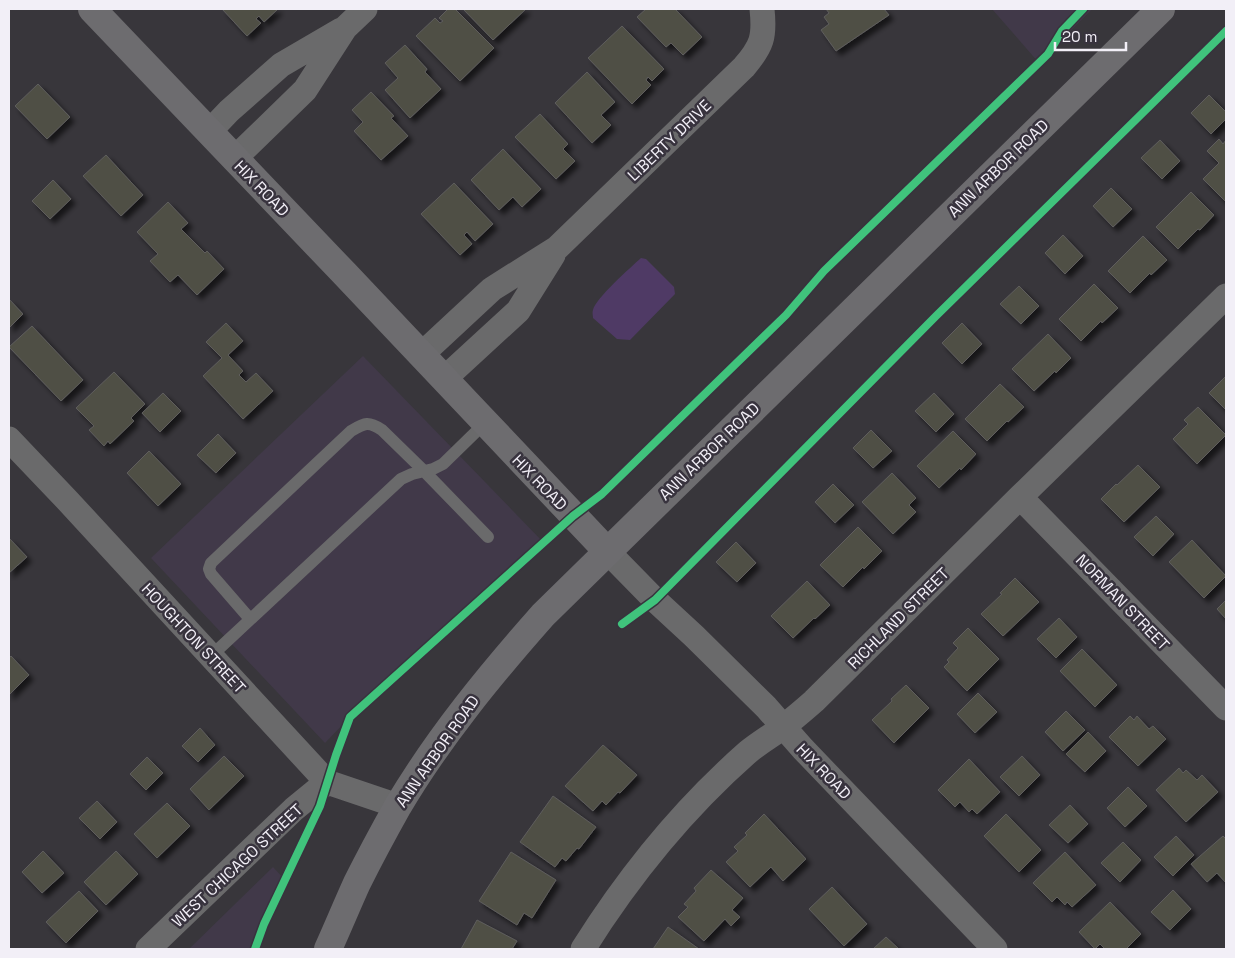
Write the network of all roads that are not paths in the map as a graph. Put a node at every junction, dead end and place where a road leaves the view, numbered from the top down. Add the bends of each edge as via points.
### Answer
1 (92, 9) edge
2 (365, 9) edge
3 (1160, 9) edge
4 (763, 16) edge
5 (345, 28) junction
6 (209, 132) junction
7 (234, 159) junction
8 (557, 248) junction
9 (1226, 296) edge
10 (421, 355) junction
11 (444, 379) junction
12 (485, 423) junction
13 (9, 439) edge
14 (424, 470) junction
15 (1020, 497) junction
16 (488, 537) dead end
17 (607, 551) junction
18 (250, 619) junction
19 (211, 656) junction
20 (1226, 708) edge
21 (783, 727) junction
22 (327, 782) junction
23 (398, 806) junction
24 (148, 949) edge
25 (328, 949) edge
26 (583, 949) edge
27 (995, 949) edge

1 - 6 main road, HIX ROAD
2 - 5 street
3 - 17 main road, ANN ARBOR ROAD
4 - 8 street, LIBERTY DRIVE via 763,36 756,53 744,67
5 - 6 street via 281,65
5 - 7 street via 305,90
6 - 7 main road, HIX ROAD
7 - 10 main road, HIX ROAD
8 - 10 street via 492,289
8 - 11 street via 518,310
9 - 15 street, RICHLAND STREET
10 - 11 main road, HIX ROAD
11 - 12 main road, HIX ROAD
12 - 14 lane via 443,464
12 - 17 main road, HIX ROAD
13 - 19 street, HOUGHTON STREET
14 - 16 lane
14 - 18 lane via 401,479
14 - 18 lane via 375,425 365,423 351,431 211,563 211,574
15 - 20 street, NORMAN STREET
15 - 21 street, RICHLAND STREET via 814,701
17 - 21 street, HIX ROAD
17 - 23 main road, ANN ARBOR ROAD via 496,668 450,728
18 - 19 lane
19 - 22 street, HOUGHTON STREET
21 - 26 street, RICHLAND STREET via 745,755 670,829 632,877
21 - 27 street, HIX ROAD
22 - 23 street, HOUGHTON STREET
22 - 24 street, WEST CHICAGO STREET via 294,809
23 - 25 main road, ANN ARBOR ROAD via 357,883

